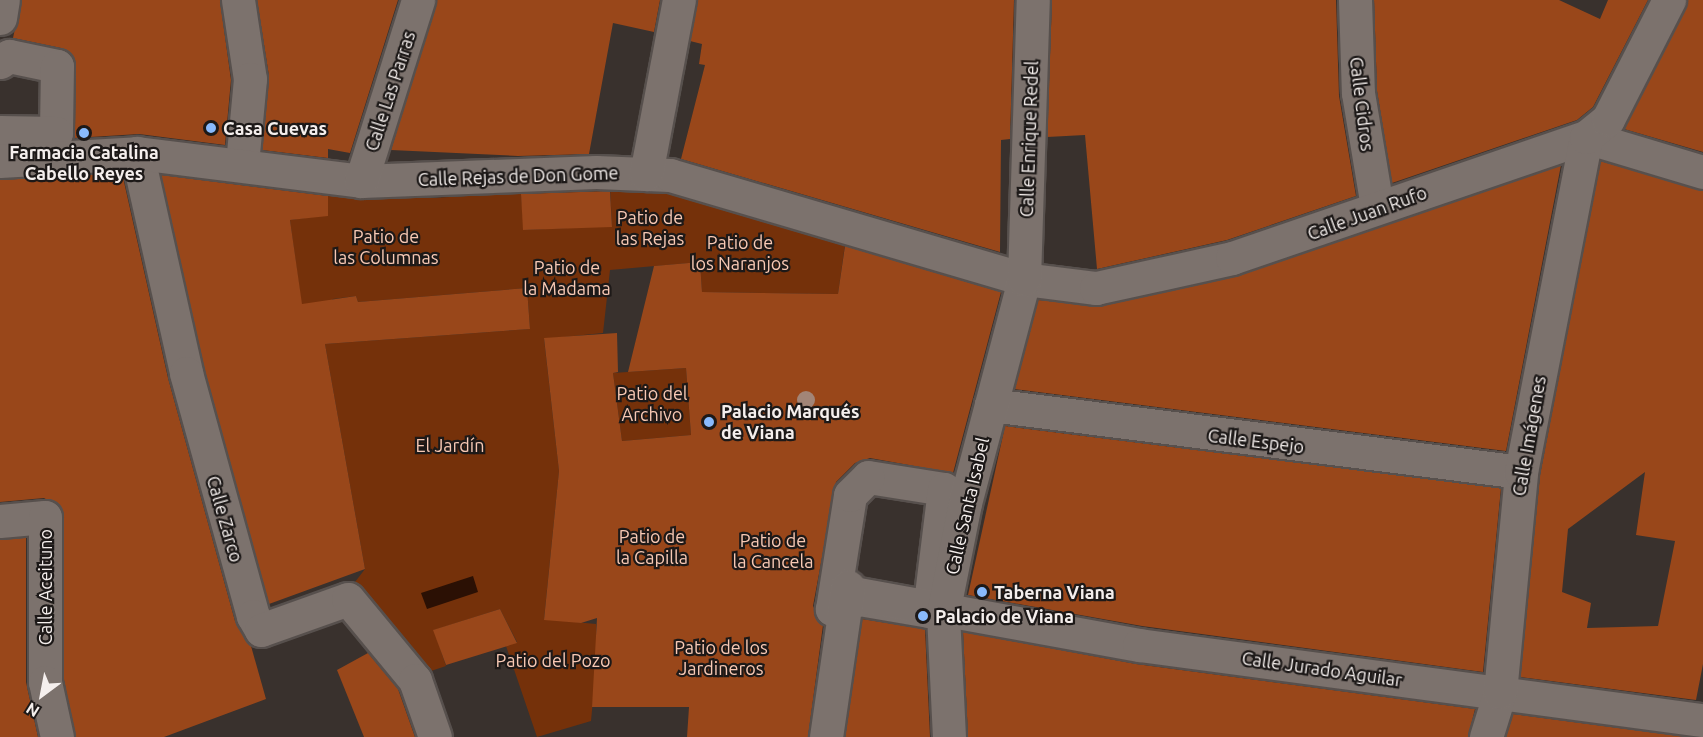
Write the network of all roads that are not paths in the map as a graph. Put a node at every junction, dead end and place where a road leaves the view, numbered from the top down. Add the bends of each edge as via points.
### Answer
1 (3, 0) edge
2 (238, 0) edge
3 (418, 0) edge
4 (679, 0) edge
5 (1033, 0) edge
6 (1355, 0) edge
7 (1668, 0) edge
8 (0, 18) edge
9 (0, 62) edge
10 (0, 132) edge
11 (1586, 137) junction
12 (137, 153) junction
13 (0, 161) edge
14 (242, 164) junction
15 (1703, 172) edge
16 (646, 174) junction
17 (361, 181) junction
18 (1377, 207) junction
19 (1024, 279) junction
20 (991, 405) junction
21 (1521, 472) junction
22 (954, 500) junction
23 (0, 521) edge
24 (846, 597) junction
25 (936, 610) junction
26 (1500, 692) junction
27 (1701, 721) edge
28 (57, 737) edge
29 (435, 737) edge
30 (826, 737) edge
31 (949, 737) edge
32 (1486, 737) edge

1 - 8 street
2 - 14 street via 250,79
3 - 17 street, Calle Las Parras
4 - 16 street
5 - 19 street, Calle Enrique Redel
6 - 18 street, Calle Cidros via 1358,93
7 - 11 street via 1608,119
9 - 10 street via 9,56 57,66 56,133
11 - 15 street
11 - 18 street, Calle Juan Rufo
11 - 21 street, Calle Imágenes
12 - 13 street, Calle Rejas de Don Gome
12 - 14 street, Calle Rejas de Don Gome
12 - 29 street, Calle Zarco via 186,373 253,616 261,630 348,599 415,680
14 - 17 street, Calle Rejas de Don Gome
16 - 17 street, Calle Rejas de Don Gome
16 - 19 street, Calle Rejas de Don Gome via 670,176
18 - 19 street, Calle Juan Rufo via 1253,252 1137,281 1096,288
19 - 20 street, Calle Santa Isabel
20 - 21 street, Calle Espejo
20 - 22 street, Calle Santa Isabel
21 - 26 street, Calle Imágenes via 1512,533
22 - 24 street via 944,489 868,477 850,495 832,609
22 - 25 street, Calle Santa Isabel
23 - 28 street, Calle Aceituno via 45,517 45,682
24 - 25 street, Calle Jurado Aguilar
24 - 30 street
25 - 26 street, Calle Jurado Aguilar
25 - 31 street, Calle Santa Isabel
26 - 27 street, Calle Jurado Aguilar
26 - 32 street, Calle Imágenes

